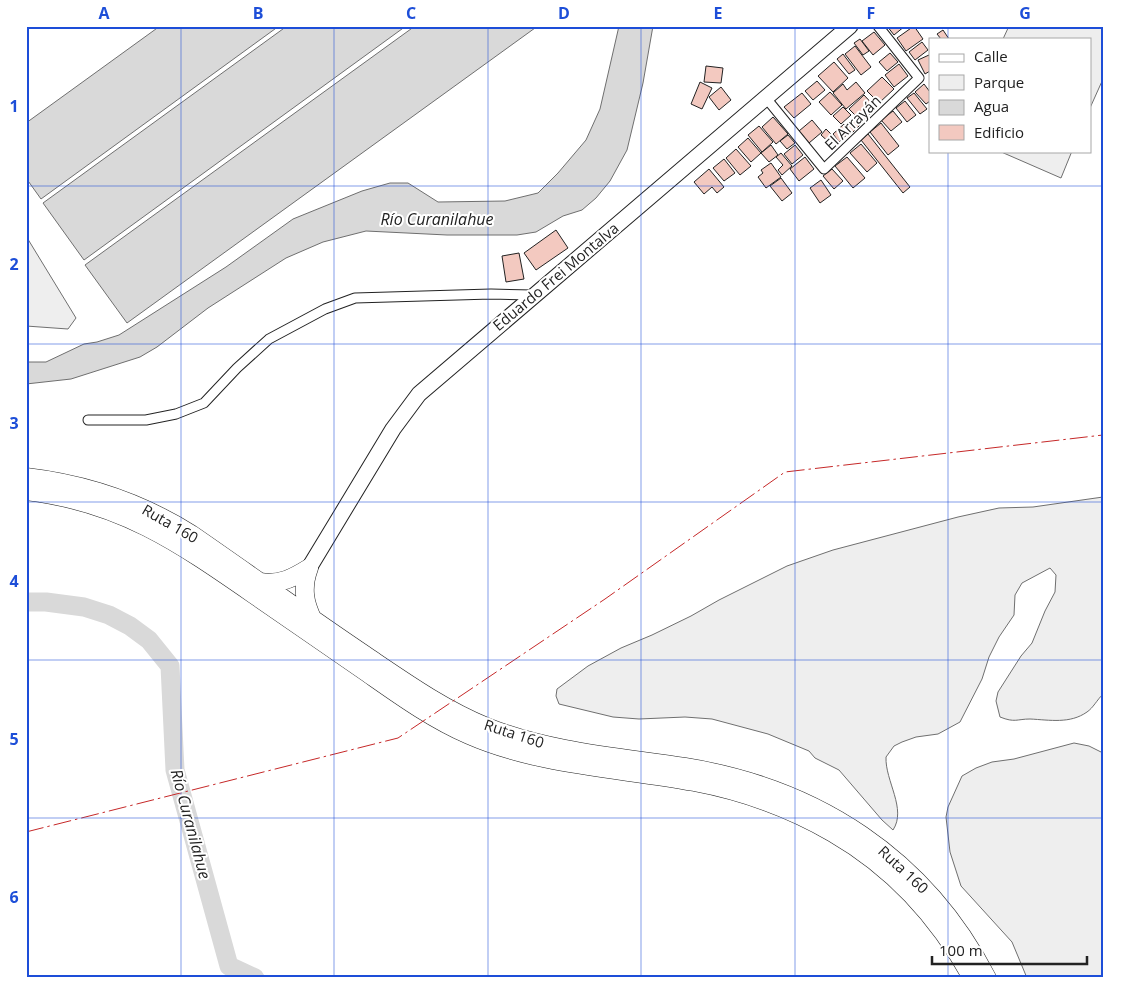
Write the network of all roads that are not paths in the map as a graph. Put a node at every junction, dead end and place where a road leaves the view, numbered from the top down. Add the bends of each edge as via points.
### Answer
1 (850, 26) edge
2 (878, 26) edge
3 (766, 98) junction
4 (533, 295) junction
5 (88, 420) dead end
6 (26, 476) edge
7 (26, 491) edge
8 (309, 568) junction
9 (260, 582) junction
10 (313, 620) junction
11 (972, 978) edge
12 (987, 978) edge

1 - 3 main road, Eduardo Frei Montalva
2 - 3 street, El Arrayán via 919,78 824,169
3 - 4 main road, Eduardo Frei Montalva
4 - 5 street via 355,298 325,309 269,339 204,403 176,414 146,420
4 - 8 main road, Eduardo Frei Montalva via 419,394 393,429
6 - 9 highway, Ruta 160 via 79,485 146,509 191,534
7 - 11 highway, Ruta 160 via 97,506 151,529 212,566 418,708 470,735 542,758 713,786 753,797 812,822 863,852 909,892 939,927
8 - 9 highway via 284,581
8 - 10 highway via 304,593
9 - 10 highway, Ruta 160
10 - 12 highway, Ruta 160 via 419,692 488,727 544,745 726,775 784,794 826,814 889,854 916,879 957,928

